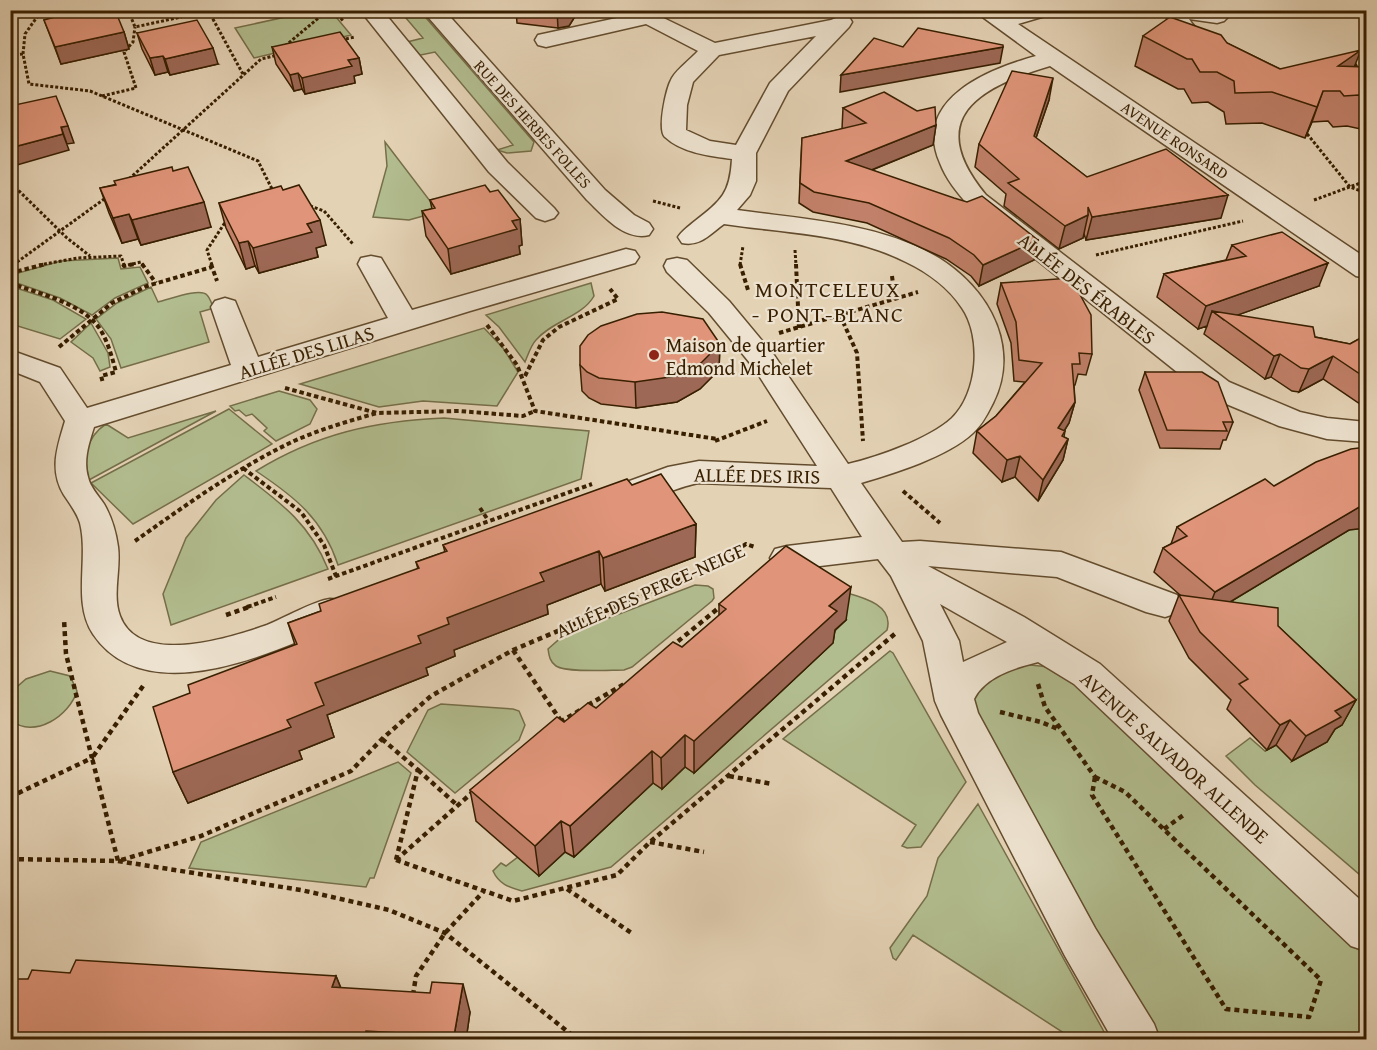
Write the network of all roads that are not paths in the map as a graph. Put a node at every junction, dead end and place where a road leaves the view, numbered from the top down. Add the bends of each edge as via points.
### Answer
1 (370, 10) edge
2 (432, 10) edge
3 (1045, 10) edge
4 (1172, 11) edge
5 (991, 16) edge
6 (1217, 17) dead end
7 (845, 18) edge
8 (546, 40) dead end
9 (712, 50) junction
10 (1053, 58) junction
11 (1223, 58) edge
12 (744, 153) junction
13 (541, 156) junction
14 (498, 167) junction
15 (545, 213) dead end
16 (719, 215) junction
17 (640, 229) junction
18 (691, 237) junction
19 (626, 257) junction
20 (371, 264) road end
21 (677, 266) junction
22 (1366, 270) edge
23 (225, 307) road end
24 (405, 322) junction
25 (22, 364) edge
26 (248, 370) junction
27 (80, 421) junction
28 (1366, 432) edge
29 (841, 477) junction
30 (597, 493) edge
31 (895, 557) junction
32 (787, 558) edge
33 (347, 587) road end
34 (1165, 604) dead end
35 (1039, 662) junction
36 (954, 701) junction
37 (1366, 932) edge
38 (1138, 1040) edge

1 - 14 street
2 - 13 street, RUE DES HERBES FOLLES
3 - 5 street
4 - 6 street
4 - 11 street via 1192,40
5 - 10 street, AVENUE RONSARD
7 - 9 street
7 - 12 street via 778,88
8 - 9 street via 649,17
9 - 12 street via 682,80 675,105 674,133 704,148
10 - 22 street, AVENUE RONSARD
10 - 28 street, ALLÉE DES ÉRABLES via 987,81 953,112 947,124 946,148 963,185 976,200 1218,389 1293,422
12 - 16 street via 743,181 737,195
13 - 14 street
13 - 17 street, RUE DES HERBES FOLLES
14 - 15 street
16 - 18 street
16 - 29 street, ALLÉE DES IRIS via 867,238 916,256 953,282 978,311 990,350 985,391 963,426 924,448
17 - 18 street via 669,227
17 - 19 street via 622,245
18 - 21 street via 696,250
19 - 21 street via 648,268
19 - 24 street, ALLÉE DES LILAS
20 - 24 street
21 - 29 street, AVENUE SALVADOR ALLENDE via 764,362
23 - 26 street
24 - 26 street, ALLÉE DES LILAS
25 - 27 street via 50,375
26 - 27 street, ALLÉE DES LILAS
27 - 33 street via 70,455 71,476 95,517 102,552 99,602 105,624 116,640 134,652 162,659 216,655 329,613
29 - 30 street, ALLÉE DES IRIS via 699,472
29 - 31 street, AVENUE SALVADOR ALLENDE
31 - 32 street
31 - 34 street via 920,553 1061,565
31 - 35 street, AVENUE SALVADOR ALLENDE via 1011,627
31 - 36 street, AVENUE SALVADOR ALLENDE via 940,641
35 - 36 street via 1006,656 967,677
35 - 37 street, AVENUE SALVADOR ALLENDE via 1087,674
36 - 38 street, AVENUE SALVADOR ALLENDE via 1080,942

